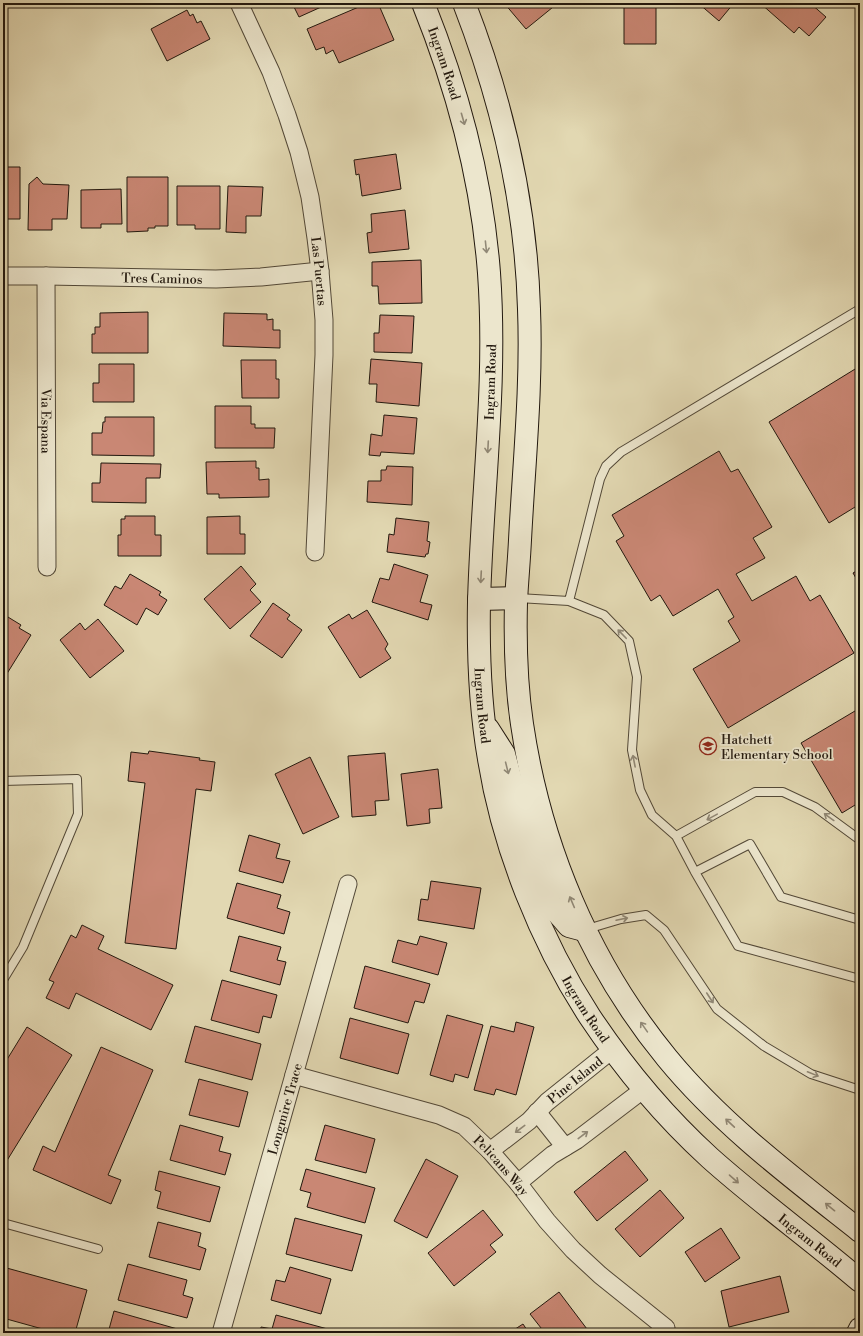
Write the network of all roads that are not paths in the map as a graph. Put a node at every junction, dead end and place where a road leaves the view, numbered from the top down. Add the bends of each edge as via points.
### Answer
1 (239, 3) edge
2 (423, 3) edge
3 (464, 3) edge
4 (320, 271) junction
5 (3, 276) edge
6 (46, 276) junction
7 (860, 309) edge
8 (315, 552) dead end
9 (47, 567) dead end
10 (516, 598) junction
11 (479, 599) junction
12 (569, 601) junction
13 (484, 722) junction
14 (3, 781) edge
15 (676, 836) junction
16 (860, 840) edge
17 (695, 872) junction
18 (348, 884) dead end
19 (860, 920) edge
20 (584, 930) junction
21 (860, 979) edge
22 (3, 980) edge
23 (613, 1049) junction
24 (294, 1075) junction
25 (644, 1089) junction
26 (860, 1090) edge
27 (537, 1112) junction
28 (565, 1147) junction
29 (490, 1151) junction
30 (518, 1183) junction
31 (3, 1223) edge
32 (860, 1231) edge
33 (98, 1250) dead end
34 (860, 1281) edge
35 (860, 1329) edge
36 (663, 1330) edge
37 (221, 1333) edge
38 (858, 1333) edge

1 - 4 street, Las Puertas via 271,72 298,152 310,198
2 -> 11 main road, Ingram Road via 439,42 466,130 476,175 489,273 490,397
3 - 10 main road via 500,110 524,237 529,309 529,390
4 - 6 street, Tres Caminos via 216,279
4 - 8 street, Las Puertas via 324,355
5 - 6 street, Tres Caminos
6 - 9 street, Via Espana
7 - 12 lane via 621,452 606,466 600,479
10 - 11 main road
10 - 12 lane
20 -> 10 main road via 552,852 529,765 521,722
11 - 13 main road, Ingram Road
15 -> 12 lane via 652,815 640,790 632,750 637,677 629,641 604,615
13 -> 20 main road via 504,754 532,853 550,904 569,926
13 - 23 main road, Ingram Road via 496,794 535,913 571,986
14 - 22 lane via 77,778 78,814 23,947
16 -> 15 lane via 815,807 783,792 755,792
15 - 17 lane
17 - 19 lane via 750,844 781,897
17 - 21 lane via 738,946
18 - 24 street, Longmire Trace
20 -> 26 lane via 620,919 646,915 664,930 717,1009 764,1046 811,1074
32 -> 20 main road via 748,1140 693,1087 667,1058 640,1021
23 - 25 main road, Ingram Road
23 - 27 street, Pine Island
24 - 29 street, Pelicans Way via 439,1115 464,1126
24 - 37 street, Longmire Trace
28 -> 25 street
25 -> 34 main road, Ingram Road via 679,1129 710,1158
27 - 28 street, Pine Island
27 -> 29 street, Pine Island
28 - 30 street
29 - 30 street, Pelicans Way
30 - 36 street, Pelicans Way via 573,1250
31 - 33 lane
35 - 38 main road

